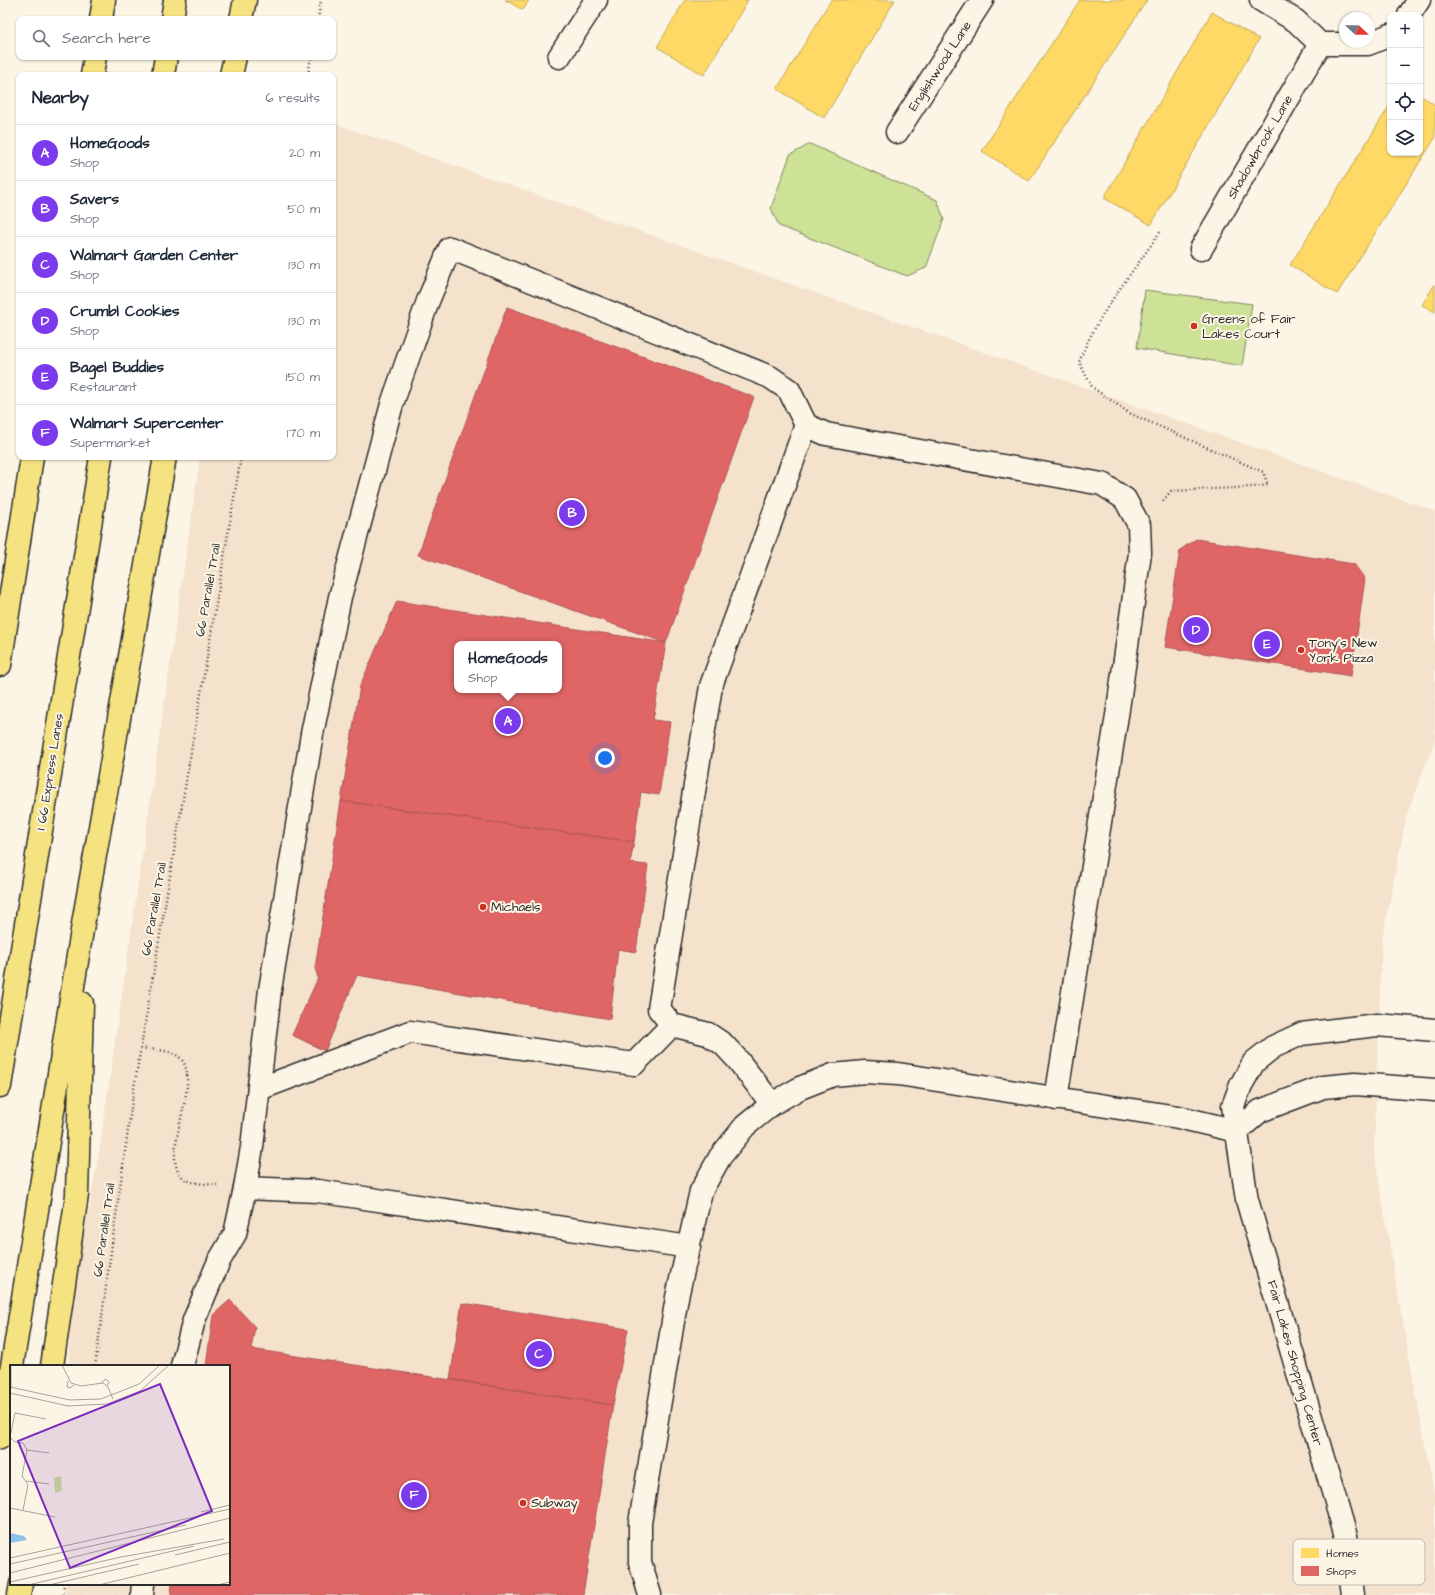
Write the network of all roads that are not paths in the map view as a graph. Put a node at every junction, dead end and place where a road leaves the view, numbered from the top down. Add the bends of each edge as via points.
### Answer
1 (104, 0) edge
2 (175, 0) edge
3 (244, 0) edge
4 (596, 0) edge
5 (982, 0) edge
6 (1261, 0) edge
7 (1419, 0) edge
8 (1411, 12) edge
9 (101, 16) edge
10 (172, 16) edge
11 (241, 16) edge
12 (1387, 37) edge
13 (1320, 44) junction
14 (559, 57) dead end
15 (94, 60) edge
16 (166, 60) edge
17 (234, 60) edge
18 (92, 72) edge
19 (164, 72) edge
20 (232, 72) edge
21 (897, 132) dead end
22 (1201, 250) dead end
23 (806, 425) junction
24 (32, 460) edge
25 (101, 460) edge
26 (164, 460) edge
27 (0, 665) edge
28 (84, 918) junction
29 (672, 1025) junction
30 (1435, 1030) edge
31 (0, 1086) edge
32 (1435, 1086) edge
33 (259, 1089) junction
34 (1435, 1090) edge
35 (1056, 1099) junction
36 (772, 1104) junction
37 (1435, 1108) edge
38 (1237, 1131) junction
39 (245, 1188) junction
40 (689, 1247) junction
41 (12, 1365) edge
42 (52, 1365) edge
43 (182, 1365) edge
44 (10, 1376) edge
45 (0, 1438) edge
46 (1346, 1539) edge
47 (21, 1585) edge
48 (143, 1585) edge
49 (1352, 1585) edge
50 (19, 1595) edge
51 (142, 1595) edge
52 (650, 1595) edge
53 (1353, 1595) edge

1 - 9 highway
2 - 10 highway
3 - 11 highway
4 - 14 street
5 - 21 street, Englishwood Lane
6 - 13 street via 1296,21
7 - 8 street
12 - 13 street via 1368,44
13 - 22 street, Shadowbrook Lane
15 - 18 highway
16 - 19 highway
17 - 20 highway
23 - 29 street via 711,686 660,1009
23 - 33 street via 789,390 770,377 450,248 428,301 392,404 340,597 312,734 270,990
23 - 35 street via 826,434 1102,484 1125,499 1139,526 1140,553 1125,658
24 - 27 highway
25 - 31 highway, I 66 Express Lanes
26 - 28 highway
28 - 41 highway
28 - 42 highway via 77,1194
29 - 33 street via 634,1064 410,1032
29 - 36 street via 708,1034 723,1044
30 - 38 street, Fair Lakes Shopping Center via 1377,1025 1334,1029 1301,1034 1273,1047 1254,1062 1241,1084 1234,1106
32 - 34 street
33 - 39 street
34 - 37 street
34 - 38 street via 1355,1084 1323,1087 1260,1111
35 - 36 street via 898,1074 865,1072 833,1075 800,1088
35 - 38 street via 1178,1117
36 - 40 street via 745,1126 720,1157 701,1191
38 - 46 street, Fair Lakes Shopping Center via 1248,1200
39 - 40 street via 318,1191
39 - 43 street via 235,1234 219,1261 194,1320
40 - 52 street via 678,1297 640,1523 640,1562
44 - 45 highway
47 - 50 highway
48 - 51 street
49 - 53 street, Fair Lakes Shopping Center

